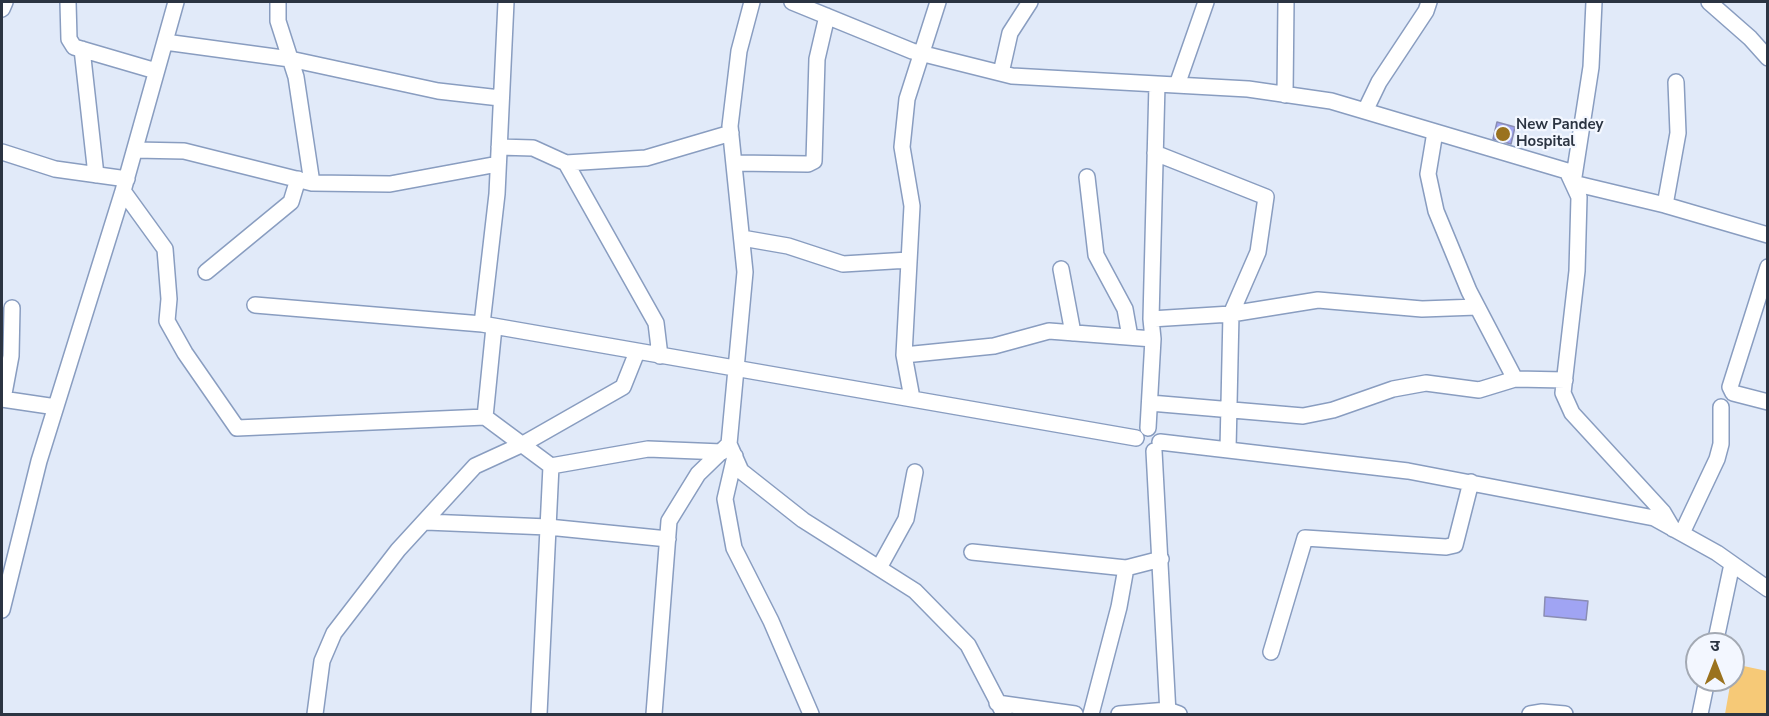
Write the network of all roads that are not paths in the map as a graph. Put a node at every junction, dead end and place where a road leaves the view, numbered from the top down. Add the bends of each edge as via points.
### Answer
1 (5, 2) edge
2 (68, 2) edge
3 (176, 2) edge
4 (278, 2) edge
5 (506, 2) edge
6 (752, 2) edge
7 (792, 2) edge
8 (938, 2) edge
9 (1030, 2) edge
10 (1206, 2) edge
11 (1286, 2) edge
12 (1429, 2) edge
13 (1594, 2) edge
14 (1709, 2) edge
15 (2, 9) edge
16 (827, 16) junction
17 (165, 42) junction
18 (82, 49) junction
19 (922, 54) junction
20 (1767, 58) edge
21 (290, 59) junction
22 (156, 71) junction
23 (1001, 73) junction
24 (1676, 82) dead end
25 (1157, 84) junction
26 (1177, 85) junction
27 (1285, 95) junction
28 (500, 98) junction
29 (1365, 111) junction
30 (1435, 132) junction
31 (731, 133) junction
32 (499, 147) junction
33 (2, 148) edge
34 (135, 150) junction
35 (1155, 153) junction
36 (566, 163) junction
37 (735, 163) junction
38 (498, 164) junction
39 (96, 175) junction
40 (430, 177) junction
41 (1087, 177) dead end
42 (305, 181) junction
43 (1573, 183) junction
44 (125, 185) junction
45 (389, 196) dead end
46 (1665, 205) junction
47 (1767, 235) edge
48 (742, 238) junction
49 (909, 260) junction
50 (1767, 267) edge
51 (1061, 269) dead end
52 (206, 272) dead end
53 (255, 304) dead end
54 (1477, 307) junction
55 (12, 308) dead end
56 (1231, 314) junction
57 (1151, 319) junction
58 (488, 326) junction
59 (1073, 333) junction
60 (1131, 337) junction
61 (1153, 339) junction
62 (637, 352) junction
63 (904, 355) junction
64 (660, 357) junction
65 (736, 370) junction
66 (1515, 379) junction
67 (1565, 380) junction
68 (912, 398) junction
69 (2, 399) edge
70 (1767, 402) edge
71 (1150, 403) junction
72 (1721, 407) dead end
73 (1229, 409) junction
74 (54, 412) junction
75 (485, 417) junction
76 (1142, 433) junction
77 (523, 444) junction
78 (1157, 446) junction
79 (1228, 449) junction
80 (728, 451) junction
81 (551, 466) junction
82 (915, 472) dead end
83 (1472, 482) junction
84 (426, 522) junction
85 (548, 527) junction
86 (1677, 531) junction
87 (668, 539) junction
88 (972, 552) dead end
89 (1161, 559) junction
90 (1732, 564) junction
91 (879, 568) junction
92 (1126, 568) junction
93 (1767, 589) edge
94 (2, 610) edge
95 (1718, 632) edge
96 (1271, 652) dead end
97 (1705, 692) edge
98 (1001, 708) edge
99 (1172, 713) edge
100 (315, 714) edge
101 (539, 714) edge
102 (654, 714) edge
103 (811, 714) edge
104 (1075, 714) edge
105 (1091, 714) edge
106 (1119, 714) edge
107 (1530, 714) edge
108 (1565, 714) edge
109 (1700, 714) edge

1 - 15 street
2 - 18 street via 69,39
3 - 17 street
4 - 21 street via 278,21
5 - 28 street
6 - 31 street via 739,51
7 - 16 street
8 - 19 street
9 - 23 street via 1010,33
10 - 26 street
11 - 27 street
12 - 29 street
13 - 43 street via 1591,67
14 - 20 street
16 - 19 street
16 - 37 street via 817,59 814,161
17 - 21 street
17 - 22 street
18 - 22 street
18 - 39 street
19 - 23 street
19 - 49 street via 907,99 902,147 912,206
21 - 28 street via 438,91
21 - 42 street via 296,77
22 - 34 street
23 - 25 street
24 - 46 street via 1678,133
25 - 26 street
25 - 35 street
26 - 27 street
27 - 29 street via 1331,101
28 - 32 street
29 - 30 street
30 - 43 street via 1567,171
30 - 54 street via 1428,174 1436,211
31 - 36 street via 646,158
31 - 37 street
32 - 36 street via 533,148
32 - 38 street
33 - 39 street via 55,169
34 - 42 street via 184,151
34 - 44 street
35 - 56 street via 1266,196 1258,252
35 - 57 street
36 - 64 street via 656,323
37 - 48 street
38 - 40 street
38 - 58 street
39 - 44 street
40 - 42 street via 390,184
40 - 45 street
41 - 60 street via 1096,255 1125,309
42 - 52 street via 291,202
43 - 46 street
43 - 67 street via 1579,196 1577,271
44 - 74 street
44 - 75 street via 165,249 169,299 166,321 237,428
46 - 47 street
48 - 49 street via 788,246 843,264
48 - 65 street via 745,272
49 - 63 street
50 - 70 street via 1730,387 1733,393
51 - 59 street
53 - 58 street
54 - 56 street via 1422,309 1318,300
54 - 66 street
55 - 69 street via 11,356
56 - 57 street
56 - 73 street
57 - 61 street
58 - 62 street
58 - 75 street
59 - 60 street
59 - 63 street via 1049,331 994,346
60 - 61 street
61 - 71 street
62 - 64 street
62 - 77 street via 623,387
63 - 68 street
64 - 65 street
65 - 68 street
65 - 80 street
66 - 67 street
66 - 73 street via 1479,390 1426,383 1393,388 1333,410 1303,416
67 - 86 street via 1563,393 1572,413
68 - 76 street
69 - 74 street
71 - 73 street
71 - 76 street
72 - 86 street via 1718,459
73 - 79 street
74 - 94 street
75 - 77 street
76 - 78 street via 1155,431
76 - 78 street via 1137,445 1142,451
77 - 81 street
77 - 84 street via 475,466
78 - 79 street
78 - 89 street
79 - 83 street
80 - 81 street via 648,449
80 - 87 street via 698,474 669,520
80 - 91 street via 741,471 803,520
80 - 103 street via 725,499 734,548
81 - 85 street
82 - 91 street via 906,519
83 - 86 street via 1654,518
83 - 96 street via 1455,544 1446,547 1305,538
84 - 85 street
84 - 100 street via 398,550 334,633 322,661
85 - 87 street
85 - 101 street
86 - 90 street
87 - 102 street
88 - 92 street
89 - 92 street
89 - 99 street
90 - 93 street
90 - 95 street
91 - 98 street via 915,591 968,645
92 - 105 street
97 - 109 street
98 - 104 street
99 - 106 street
107 - 108 street

